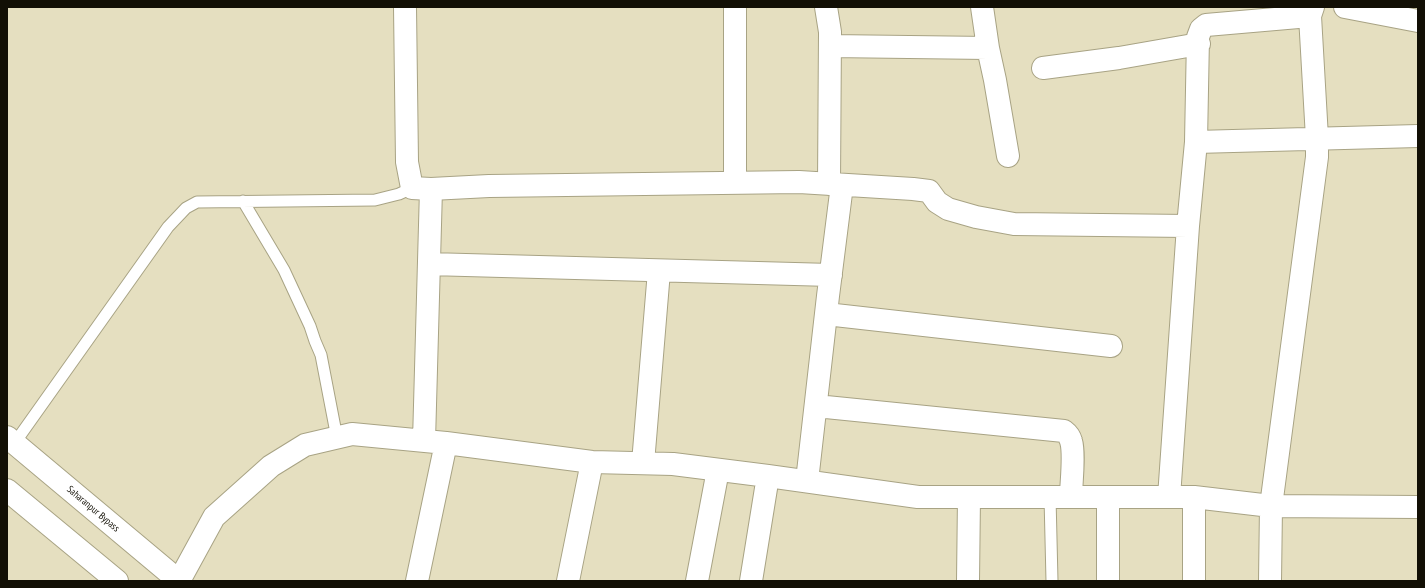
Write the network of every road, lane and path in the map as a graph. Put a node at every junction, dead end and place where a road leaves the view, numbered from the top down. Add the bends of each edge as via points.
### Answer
1 (405, 7) edge
2 (735, 7) edge
3 (826, 7) edge
4 (982, 7) edge
5 (1345, 7) edge
6 (1312, 11) edge
7 (1418, 21) edge
8 (1198, 44) junction
9 (830, 46) junction
10 (988, 48) junction
11 (1043, 68) dead end
12 (1418, 136) edge
13 (1317, 138) junction
14 (1196, 142) junction
15 (1008, 156) dead end
16 (735, 183) junction
17 (836, 184) junction
18 (421, 189) junction
19 (243, 201) junction
20 (1188, 226) junction
21 (429, 264) junction
22 (659, 271) junction
23 (831, 275) junction
24 (826, 314) junction
25 (1111, 346) dead end
26 (816, 406) junction
27 (337, 438) junction
28 (11, 440) edge
29 (424, 441) junction
30 (446, 443) junction
31 (592, 462) junction
32 (643, 463) junction
33 (718, 470) junction
34 (768, 476) junction
35 (807, 481) junction
36 (7, 490) edge
37 (969, 497) junction
38 (1050, 497) junction
39 (1071, 497) junction
40 (1169, 497) junction
41 (1194, 497) junction
42 (1108, 498) junction
43 (1271, 506) junction
44 (1418, 507) edge
45 (117, 581) edge
46 (179, 581) edge
47 (417, 581) edge
48 (568, 581) edge
49 (697, 581) edge
50 (750, 581) edge
51 (968, 581) edge
52 (1052, 581) edge
53 (1108, 581) edge
54 (1194, 581) edge
55 (1270, 581) edge

1 - 18 street via 406,162
2 - 16 street
3 - 9 street
4 - 10 street
5 - 7 street
6 - 8 street via 1206,25 1201,29
6 - 13 street
8 - 11 street
8 - 14 street
9 - 10 street
9 - 17 street
10 - 15 street
12 - 13 street
13 - 14 street
13 - 43 street via 1317,157
14 - 20 street
16 - 17 street
16 - 18 street
17 - 20 street via 929,192 937,202 948,209 1014,224
17 - 23 street
18 - 19 lane via 375,200
18 - 21 street
19 - 27 lane via 284,270 310,326 321,355
19 - 28 lane via 197,202 186,208 168,226
20 - 40 street
21 - 22 street
21 - 29 street
22 - 23 street
22 - 32 street
23 - 24 street
24 - 25 street
24 - 26 street
26 - 35 street
26 - 39 street via 1064,431 1071,441
27 - 29 street via 352,434
27 - 46 street via 305,445 271,466 214,517
28 - 46 street, Saharanpur Bypass
29 - 30 street
30 - 31 street
30 - 47 street
31 - 32 street
31 - 48 street
32 - 33 street
33 - 34 street
33 - 49 street
34 - 35 street
34 - 50 street
35 - 37 street via 918,497
36 - 45 street
37 - 38 street
37 - 51 street
38 - 39 street
38 - 52 lane
39 - 42 street
40 - 41 street
40 - 42 street
41 - 43 street
41 - 54 street
42 - 53 street
43 - 44 street
43 - 55 street

